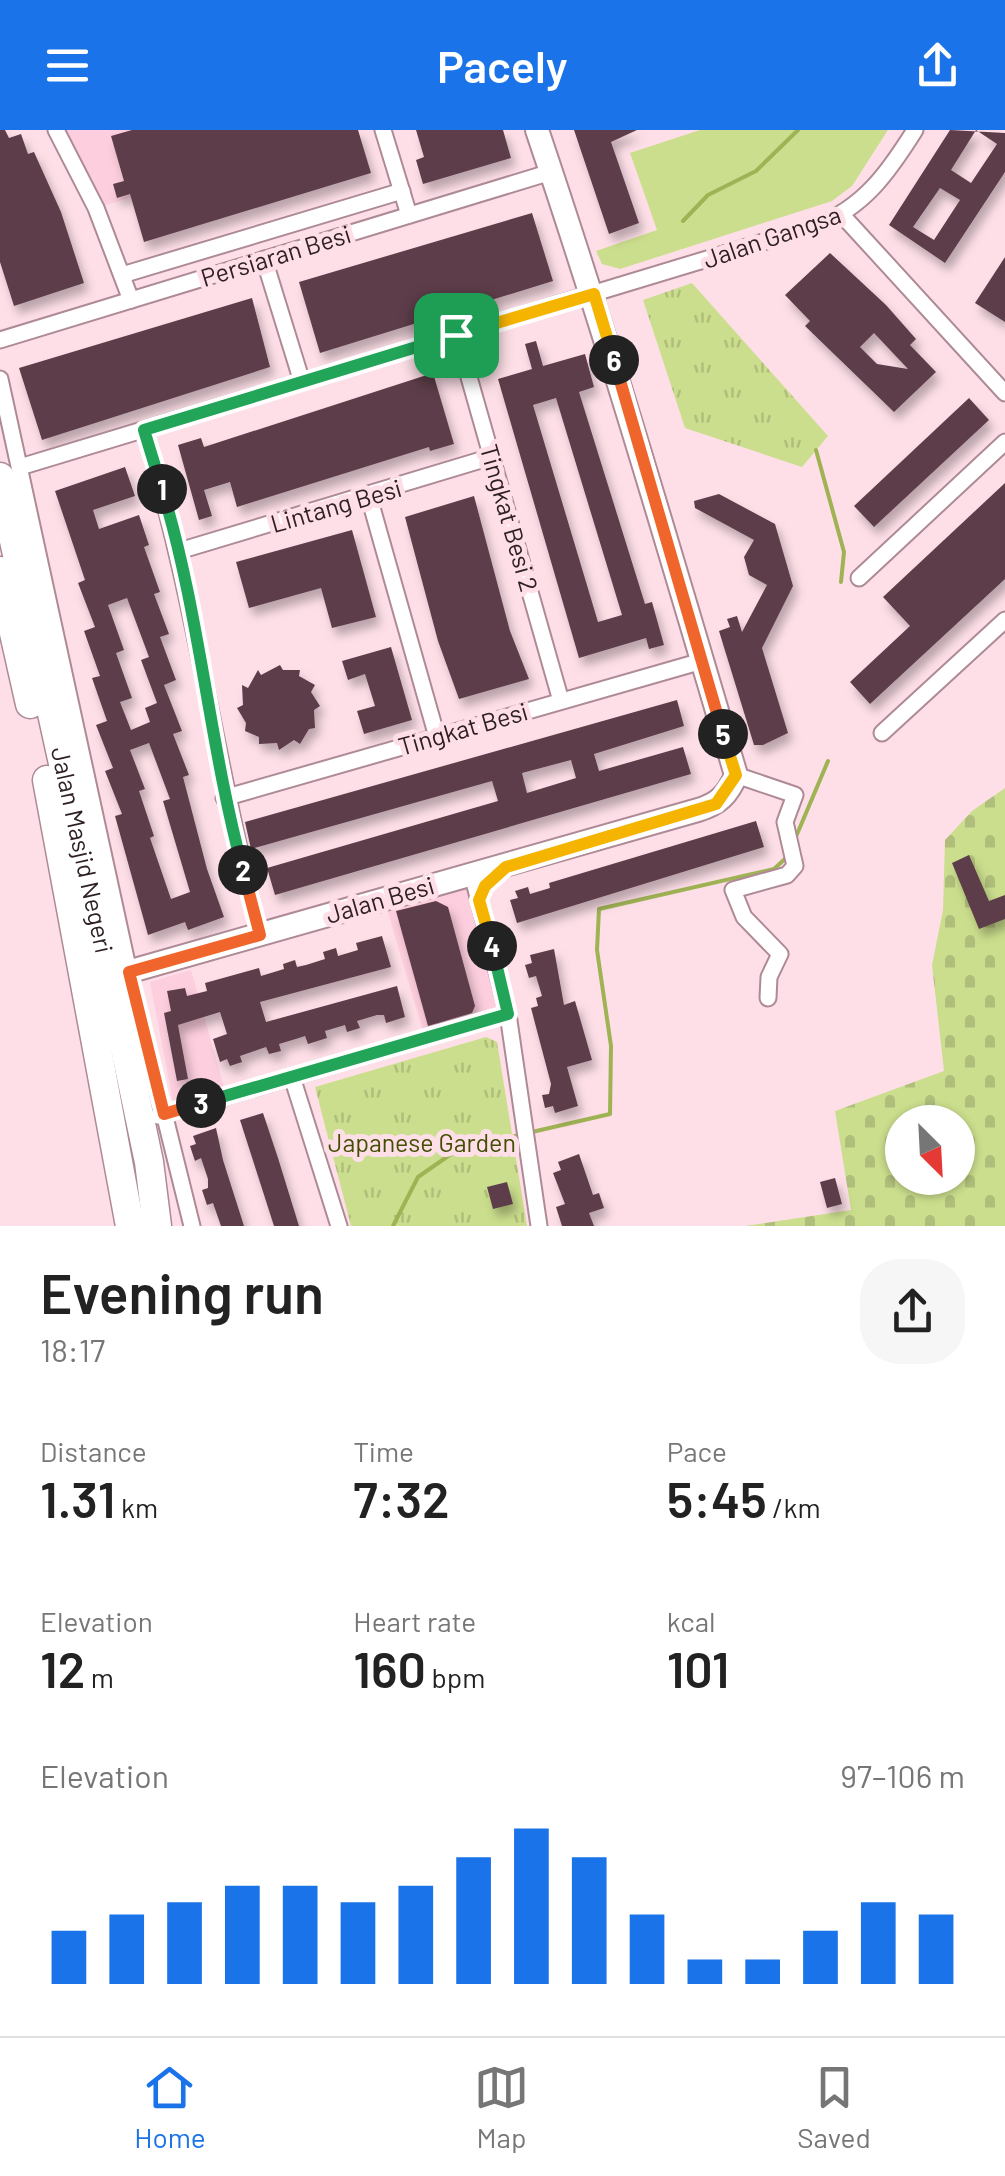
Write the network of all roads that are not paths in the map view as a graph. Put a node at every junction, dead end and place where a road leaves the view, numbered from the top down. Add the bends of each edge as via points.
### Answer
1 (56, 130) edge
2 (383, 130) edge
3 (537, 130) edge
4 (915, 130) edge
5 (551, 172) junction
6 (402, 191) junction
7 (409, 215) junction
8 (842, 215) junction
9 (264, 260) junction
10 (122, 275) junction
11 (594, 294) junction
12 (131, 300) junction
13 (456, 335) junction
14 (0, 340) edge
15 (0, 378) edge
16 (302, 382) junction
17 (1005, 393) edge
18 (144, 430) junction
19 (1005, 442) edge
20 (492, 457) junction
21 (10, 472) edge
22 (369, 498) junction
23 (180, 551) junction
24 (0, 572) edge
25 (859, 578) dead end
26 (0, 614) edge
27 (1005, 620) edge
28 (19, 656) junction
29 (702, 660) junction
30 (561, 701) junction
31 (882, 733) dead end
32 (437, 737) junction
33 (736, 775) junction
34 (224, 798) junction
35 (506, 867) junction
36 (472, 874) junction
37 (479, 900) junction
38 (260, 935) junction
39 (120, 974) junction
40 (768, 998) dead end
41 (508, 1014) junction
42 (292, 1077) junction
43 (152, 1118) junction
44 (120, 1173) junction
45 (130, 1226) edge
46 (157, 1226) edge
47 (192, 1226) edge
48 (338, 1226) edge
49 (538, 1226) edge

1 - 10 street
2 - 6 street
3 - 5 street
4 - 8 street, Jalan Gangsa via 883,179
5 - 7 street, Persiaran Besi
5 - 11 street
6 - 7 street
6 - 10 street
7 - 9 street, Persiaran Besi
8 - 11 street, Jalan Gangsa
8 - 17 street
9 - 12 street, Persiaran Besi
9 - 16 street
10 - 12 street
11 - 13 street, Jalan Gangsa
11 - 29 street
12 - 14 street, Persiaran Besi
13 - 16 street, Jalan Gangsa
13 - 20 street, Tingkat Besi 2
15 - 21 street
16 - 18 street, Jalan Gangsa
18 - 21 street, Jalan Gangsa
18 - 23 street
19 - 25 street
20 - 22 street, Lintang Besi
20 - 30 street, Tingkat Besi 2
21 - 39 highway, Jalan Masjid Negeri
22 - 23 street, Lintang Besi
22 - 32 street
23 - 34 street
24 - 28 highway, Jalan Masjid Negeri
26 - 28 street
27 - 31 street
28 - 44 highway, Jalan Masjid Negeri
29 - 30 street, Tingkat Besi
29 - 33 street
30 - 32 street, Tingkat Besi
32 - 34 street, Tingkat Besi
33 - 35 street, Jalan Besi via 725,796 708,807
33 - 40 street via 795,795 785,816 796,866 733,890 744,917 780,954
34 - 38 street
35 - 36 street, Jalan Besi
35 - 37 street
36 - 37 street
36 - 38 street, Jalan Besi
37 - 41 street
38 - 39 street, Jalan Besi
39 - 43 highway, Jalan Masjid Negeri
39 - 44 highway via 103,992 102,1018 128,1152
41 - 42 street
41 - 49 street
42 - 43 street
42 - 48 street
43 - 46 highway, Jalan Masjid Negeri
43 - 47 street
44 - 45 highway, Jalan Masjid Negeri

